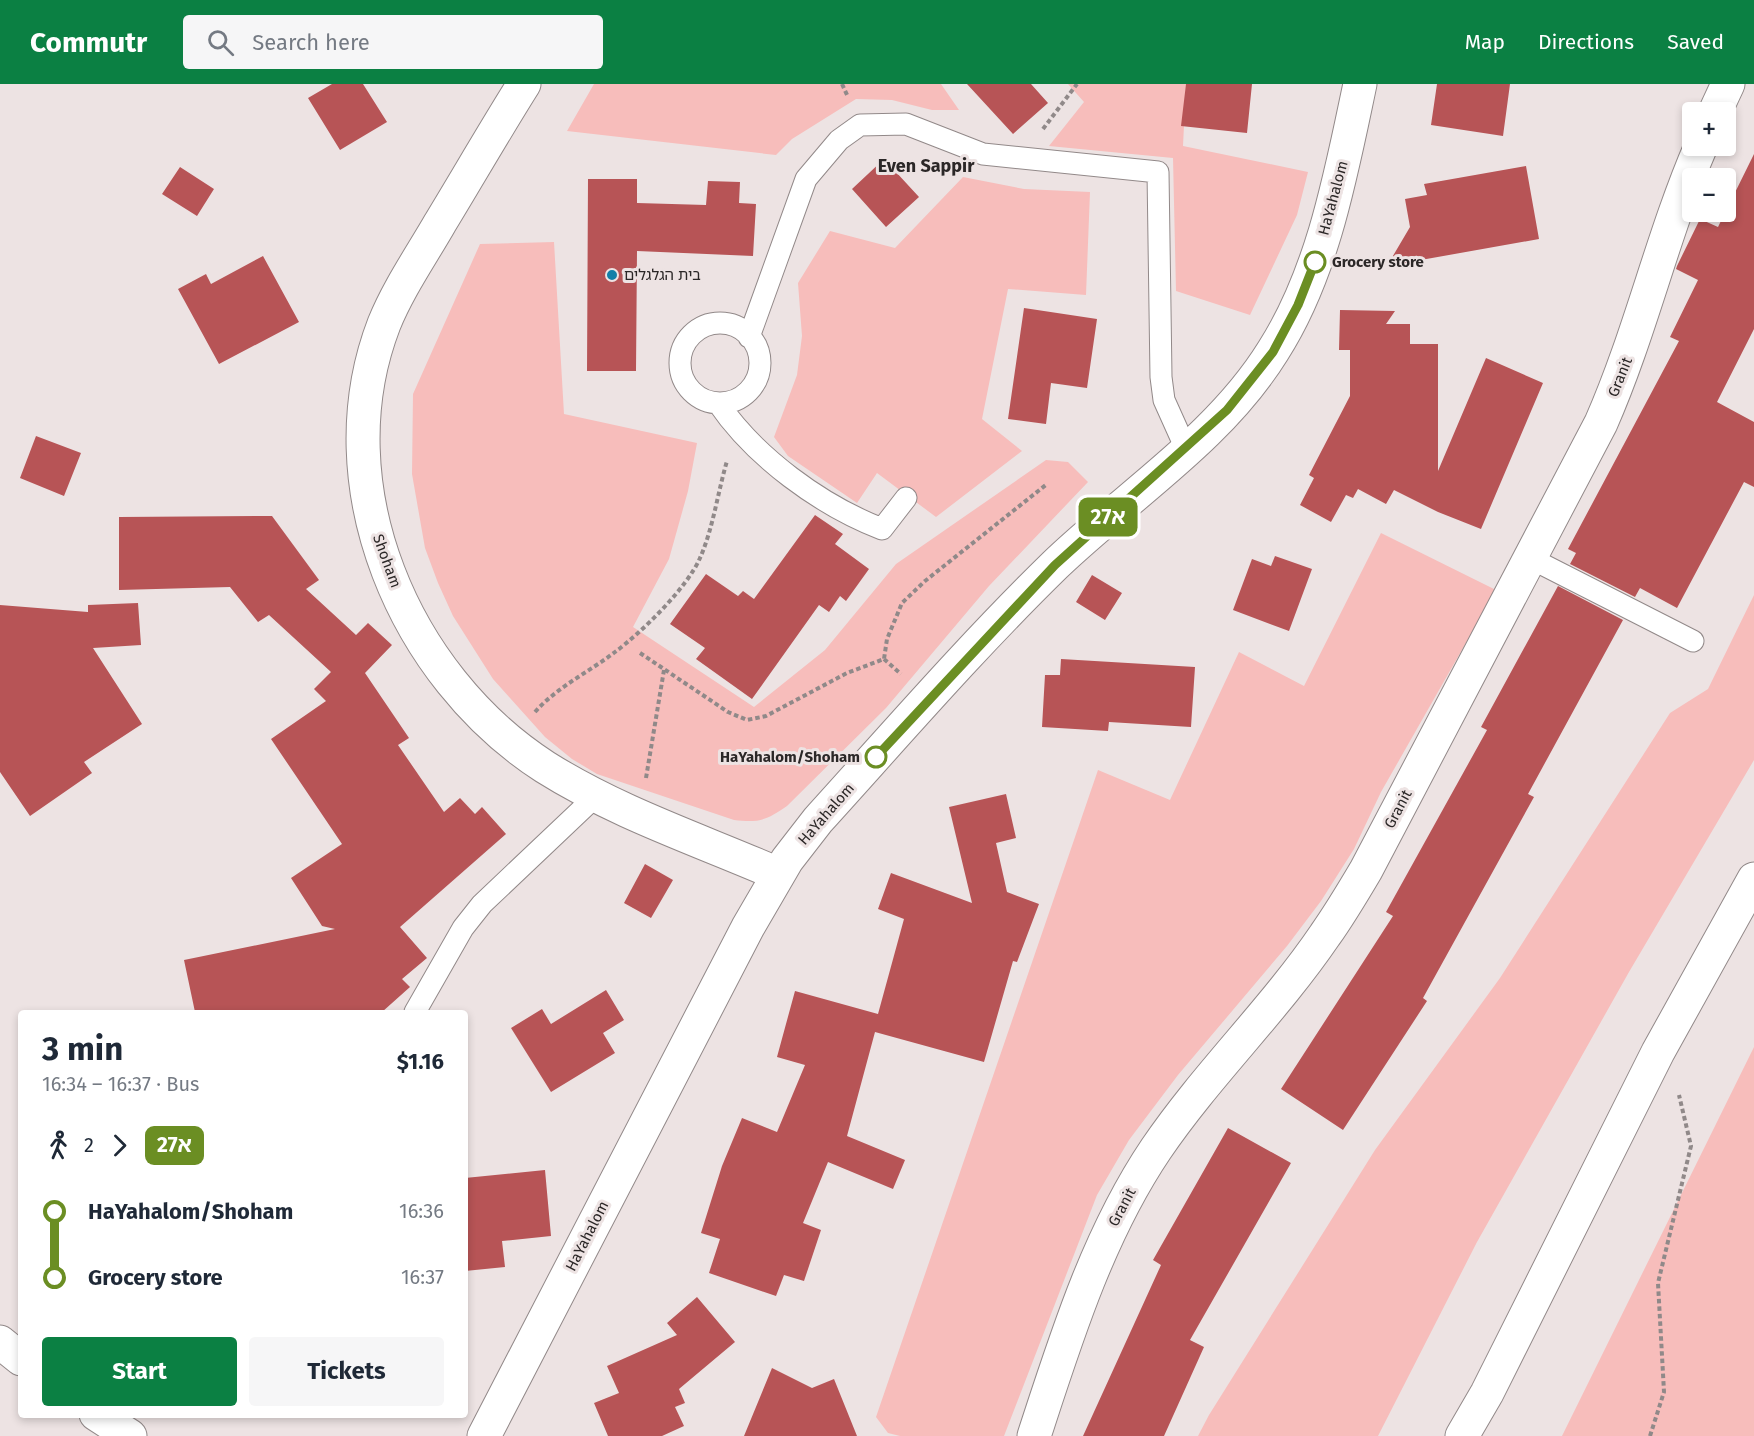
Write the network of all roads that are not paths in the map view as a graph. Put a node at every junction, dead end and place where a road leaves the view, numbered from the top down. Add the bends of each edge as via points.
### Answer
1 (524, 84) edge
2 (1360, 84) edge
3 (1728, 84) edge
4 (1720, 102) edge
5 (1697, 156) edge
6 (749, 337) junction
7 (718, 403) junction
8 (1186, 449) junction
9 (906, 498) dead end
10 (1530, 558) junction
11 (1693, 641) dead end
12 (596, 796) junction
13 (778, 874) junction
14 (1754, 879) edge
15 (416, 1010) edge
16 (0, 1342) edge
17 (18, 1357) edge
18 (102, 1418) edge
19 (130, 1436) edge
20 (484, 1436) edge
21 (1034, 1436) edge
22 (1462, 1436) edge

1 - 12 street, Shoham via 385,322 371,364 363,408 366,495 377,538 411,621 463,696 514,745
2 - 8 street, HaYahalom via 1329,216 1294,313 1254,379
3 - 4 street
5 - 10 street, Granit via 1625,367 1601,423
6 - 7 lane via 759,353 757,377 742,396
6 - 7 lane via 734,326 716,324 699,329 686,344 681,361 684,379 701,398
6 - 8 lane via 806,179 839,140 860,125 906,124 983,154 1158,172 1161,377 1164,400
7 - 9 lane via 736,428 790,478 865,523 882,529
8 - 13 street, HaYahalom via 1024,596 818,820
10 - 11 lane
10 - 21 street, Granit via 1366,870 1324,936 1178,1119 1126,1198 1072,1325
12 - 13 street, Shoham
12 - 15 lane via 482,904 463,928
13 - 20 street, HaYahalom
14 - 22 street via 1658,1052
16 - 17 street
18 - 19 street

